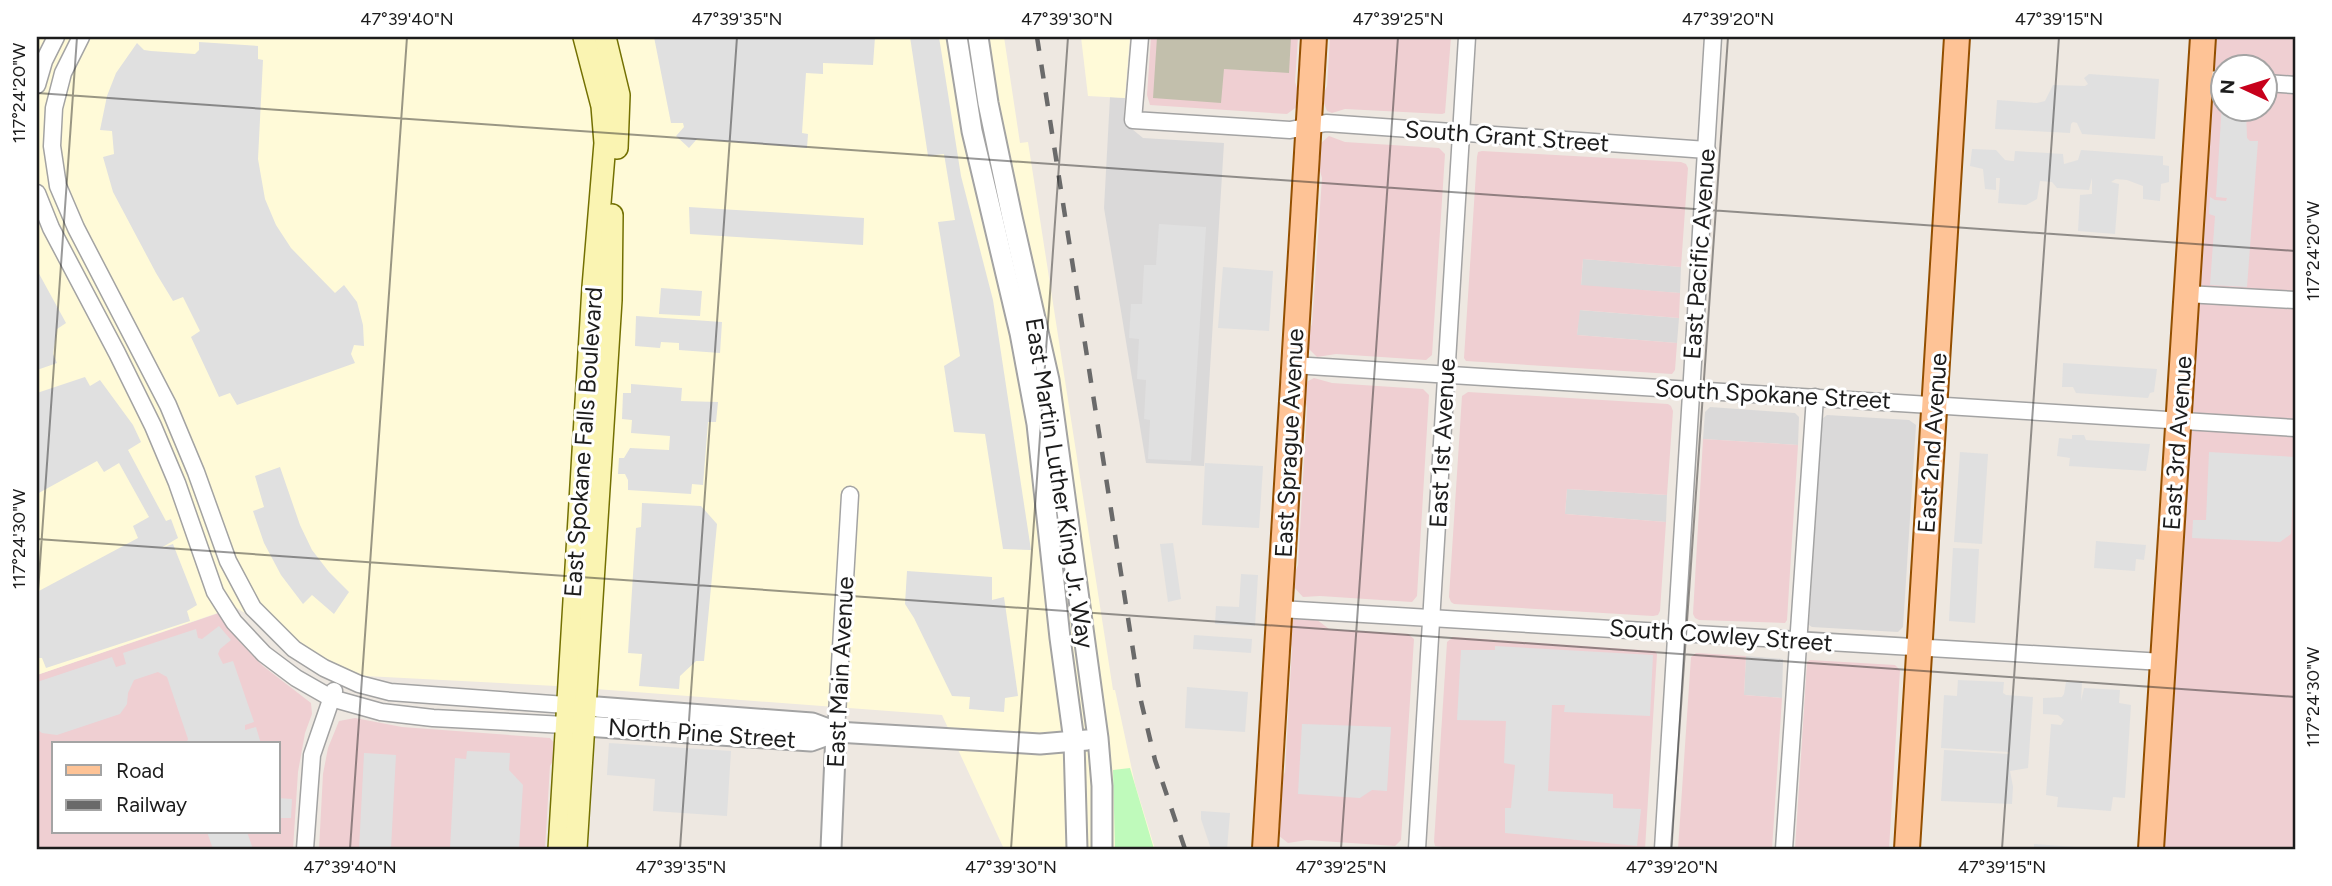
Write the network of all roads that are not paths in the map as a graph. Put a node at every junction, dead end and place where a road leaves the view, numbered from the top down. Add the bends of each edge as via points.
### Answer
1 (56, 37) edge
2 (81, 37) edge
3 (584, 37) edge
4 (605, 37) edge
5 (957, 37) edge
6 (978, 37) edge
7 (1140, 37) edge
8 (1314, 37) edge
9 (1467, 37) edge
10 (1713, 37) edge
11 (1957, 37) edge
12 (2203, 37) edge
13 (2210, 70) edge
14 (37, 85) edge
15 (2210, 96) edge
16 (1308, 127) junction
17 (1461, 132) junction
18 (1707, 150) junction
19 (37, 192) edge
20 (2186, 294) junction
21 (2295, 300) edge
22 (137, 343) junction
23 (117, 353) junction
24 (1293, 365) junction
25 (1446, 374) junction
26 (1690, 389) junction
27 (1815, 397) junction
28 (1935, 404) junction
29 (2178, 420) junction
30 (2295, 428) edge
31 (850, 495) dead end
32 (209, 506) junction
33 (188, 515) junction
34 (253, 608) junction
35 (1280, 608) junction
36 (1431, 617) junction
37 (234, 622) junction
38 (1677, 632) junction
39 (1798, 639) junction
40 (1920, 647) junction
41 (2162, 662) junction
42 (340, 677) junction
43 (331, 698) junction
44 (575, 715) junction
45 (836, 732) junction
46 (1098, 738) junction
47 (1074, 741) junction
48 (305, 849) edge
49 (559, 849) edge
50 (576, 849) edge
51 (831, 849) edge
52 (1077, 849) edge
53 (1101, 849) edge
54 (1265, 849) edge
55 (1417, 849) edge
56 (1663, 849) edge
57 (1784, 849) edge
58 (1907, 849) edge
59 (2151, 849) edge

1 - 14 street
2 - 22 street via 63,73 54,108 55,174 68,212
3 - 44 main road, East Spokane Falls Boulevard via 602,106 605,143 593,287
4 - 44 main road, East Spokane Falls Boulevard via 619,95 611,300
5 - 47 street, East Martin Luther King Jr. Way via 972,131 1032,399
6 - 46 street, East Martin Luther King Jr. Way via 988,103 1049,380
7 - 16 street, South Grant Street via 1133,120 1290,130
8 - 16 main road, East Sprague Avenue
9 - 17 street, East 1st Avenue
10 - 18 street, East Pacific Avenue
11 - 28 main road, East 2nd Avenue
12 - 13 main road, East 3rd Avenue
15 - 20 main road, East 3rd Avenue
16 - 17 street, South Grant Street via 1326,123
16 - 24 main road, East Sprague Avenue
17 - 18 street, South Grant Street
17 - 25 street, East 1st Avenue
18 - 26 street, East Pacific Avenue
19 - 23 street
20 - 21 street
20 - 29 main road, East 3rd Avenue
22 - 23 street
22 - 32 street
23 - 33 street via 153,426
24 - 25 street, South Spokane Street
24 - 35 main road, East Sprague Avenue
25 - 26 street, South Spokane Street
25 - 36 street, East 1st Avenue
26 - 27 street, South Spokane Street
26 - 38 street, East Pacific Avenue
27 - 28 street, South Spokane Street
27 - 39 street
28 - 29 street, South Spokane Street
28 - 40 main road, East 2nd Avenue
29 - 30 street, South Spokane Street
29 - 41 main road, East 3rd Avenue
31 - 45 street, East Main Avenue
32 - 33 street
32 - 34 street via 228,561
33 - 37 street via 215,592
34 - 37 street
34 - 42 street via 294,649
35 - 36 street, South Cowley Street
35 - 54 main road, East Sprague Avenue
36 - 38 street, South Cowley Street
36 - 55 street, East 1st Avenue
37 - 43 street via 284,670
38 - 39 street, South Cowley Street
38 - 56 street, East Pacific Avenue
39 - 40 street, South Cowley Street
39 - 57 street
40 - 41 street, South Cowley Street
40 - 58 main road, East 2nd Avenue
41 - 59 main road, East 3rd Avenue
42 - 43 street
42 - 44 street via 390,692
43 - 44 street via 407,716
43 - 48 street via 312,755
44 - 45 street, North Pine Street via 812,723
44 - 49 main road, East Spokane Falls Boulevard
44 - 50 main road, East Spokane Falls Boulevard
45 - 47 street, North Pine Street via 1040,744
45 - 51 street, East Main Avenue
46 - 47 street, North Pine Street
46 - 53 street, East Martin Luther King Jr. Way
47 - 52 street, East Martin Luther King Jr. Way

